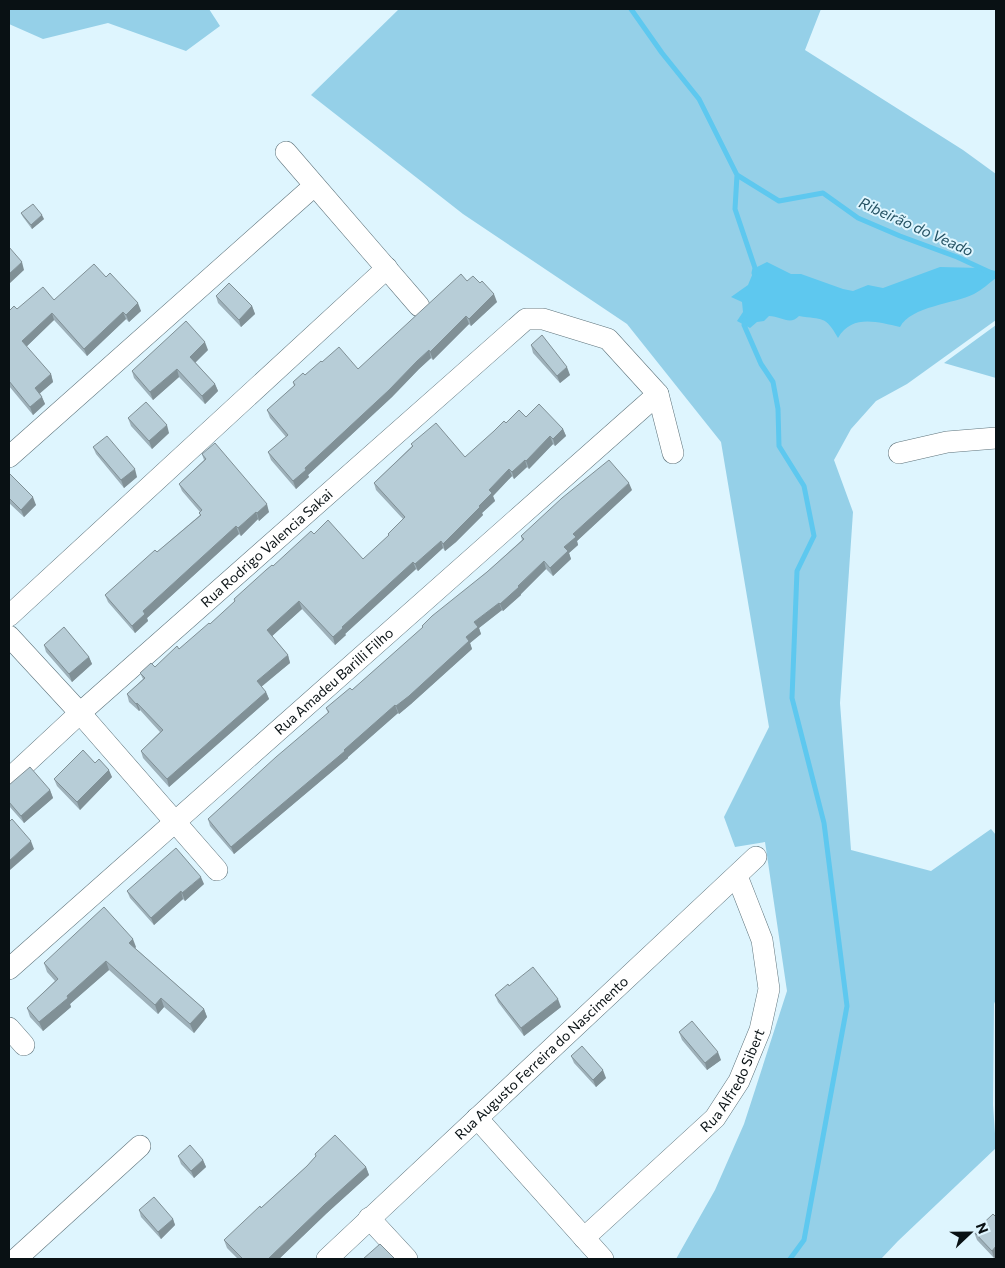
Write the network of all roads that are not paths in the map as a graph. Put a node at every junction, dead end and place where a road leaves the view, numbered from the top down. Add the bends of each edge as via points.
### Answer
1 (286, 152) dead end
2 (314, 186) junction
3 (387, 268) junction
4 (419, 306) dead end
5 (658, 394) junction
6 (996, 438) edge
7 (899, 453) dead end
8 (673, 454) dead end
9 (9, 457) edge
10 (9, 616) edge
11 (9, 636) edge
12 (80, 714) junction
13 (9, 779) edge
14 (174, 821) junction
15 (756, 857) dead end
16 (217, 870) dead end
17 (737, 876) junction
18 (9, 969) edge
19 (9, 1028) edge
20 (24, 1045) dead end
21 (476, 1118) junction
22 (140, 1146) dead end
23 (369, 1218) junction
24 (584, 1238) junction
25 (16, 1259) edge
26 (326, 1259) edge
27 (407, 1259) edge
28 (603, 1259) edge

1 - 2 street
2 - 3 street
2 - 9 street
3 - 4 street
3 - 10 street
5 - 8 street
5 - 12 street, Rua Rodrigo Valencia Sakai via 608,339 543,319 526,319
5 - 14 street, Rua Amadeu Barilli Filho
6 - 7 street via 947,442
11 - 12 street
12 - 13 street, Rua Rodrigo Valencia Sakai
12 - 14 street
14 - 16 street
14 - 18 street, Rua Amadeu Barilli Filho
15 - 17 street, Rua Augusto Ferreira do Nascimento
17 - 21 street, Rua Augusto Ferreira do Nascimento
17 - 24 street, Rua Alfredo Sibert via 762,940 769,989 760,1030 743,1073 715,1118
19 - 20 street
21 - 23 street, Rua Augusto Ferreira do Nascimento
21 - 24 street
22 - 25 street
23 - 26 street, Rua Augusto Ferreira do Nascimento
23 - 27 street
24 - 28 street

